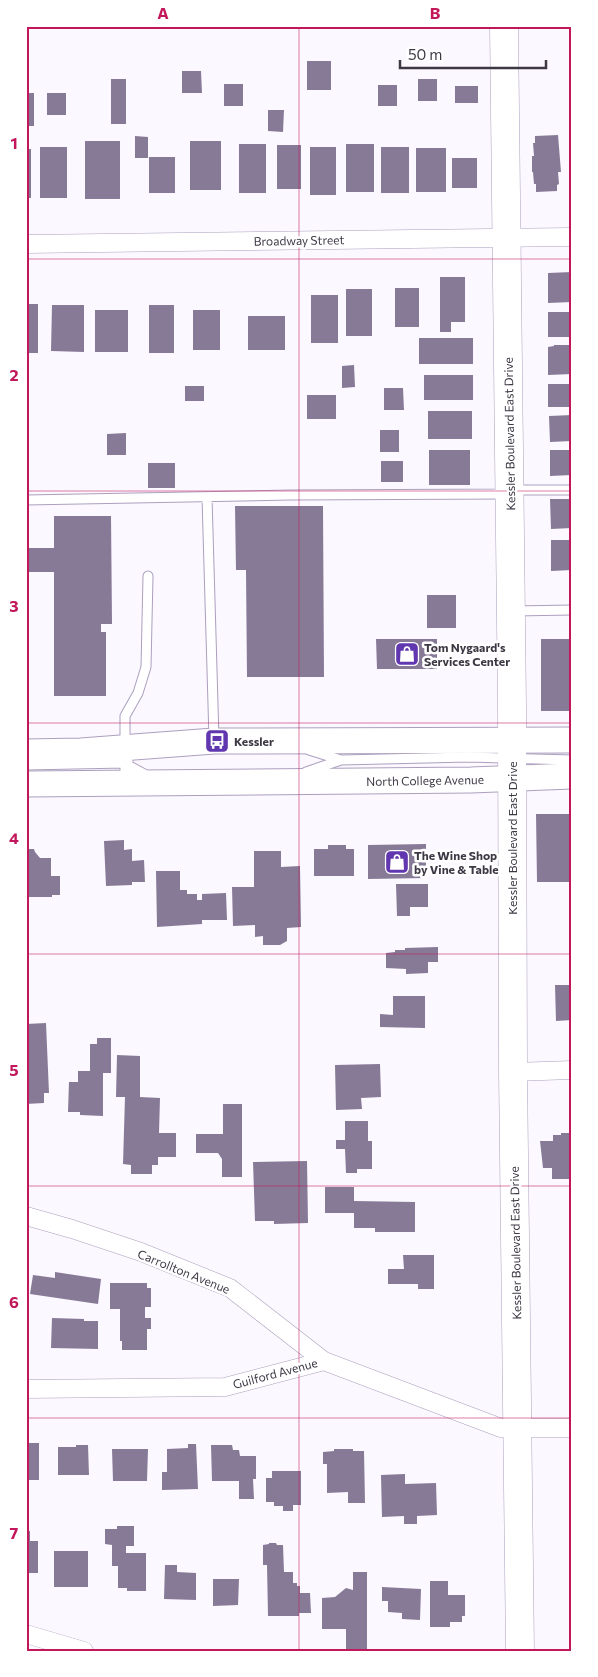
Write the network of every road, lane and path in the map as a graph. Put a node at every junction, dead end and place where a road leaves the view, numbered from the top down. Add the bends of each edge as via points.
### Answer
1 (504, 26) edge
2 (572, 237) edge
3 (507, 238) junction
4 (26, 244) edge
5 (572, 490) edge
6 (510, 492) junction
7 (207, 497) junction
8 (26, 500) edge
9 (148, 576) dead end
10 (572, 610) edge
11 (511, 611) junction
12 (572, 740) edge
13 (214, 741) junction
14 (278, 741) junction
15 (26, 752) edge
16 (512, 759) junction
17 (341, 760) junction
18 (572, 760) edge
19 (26, 764) edge
20 (124, 764) junction
21 (572, 776) edge
22 (278, 782) junction
23 (26, 784) edge
24 (572, 1070) edge
25 (513, 1072) junction
26 (26, 1216) edge
27 (324, 1361) junction
28 (26, 1389) edge
29 (572, 1428) edge
30 (517, 1429) junction
31 (26, 1634) edge
32 (84, 1651) edge
33 (520, 1651) edge

1 - 3 main road, Kessler Boulevard East Drive
2 - 3 street, Broadway Street
3 - 4 street, Broadway Street
3 - 6 main road, Kessler Boulevard East Drive
5 - 6 lane
6 - 7 lane
6 - 11 main road, Kessler Boulevard East Drive
7 - 8 lane
7 - 13 lane
9 - 20 lane via 146,667 138,693 125,716
10 - 11 lane
11 - 16 main road, Kessler Boulevard East Drive
12 - 16 main road, North College Avenue
13 - 14 main road, North College Avenue
13 - 20 main road, North College Avenue via 159,745
14 - 16 main road, North College Avenue
14 - 17 lane, North College Avenue
15 - 20 main road, North College Avenue via 81,752
16 - 17 lane, North College Avenue
16 - 18 lane, North College Avenue
16 - 21 main road, North College Avenue
16 - 22 main road, North College Avenue
16 - 25 main road, Kessler Boulevard East Drive
17 - 22 lane, North College Avenue
19 - 20 lane, North College Avenue
20 - 22 main road, North College Avenue via 159,782
20 - 23 main road, North College Avenue
24 - 25 street
25 - 30 main road, Kessler Boulevard East Drive
26 - 27 street, Carrollton Avenue via 149,1255 230,1288
27 - 28 street, Guilford Avenue via 225,1387
27 - 30 street, Guilford Avenue via 500,1428
29 - 30 street, Guilford Avenue
30 - 33 main road, Kessler Boulevard East Drive
31 - 32 street

